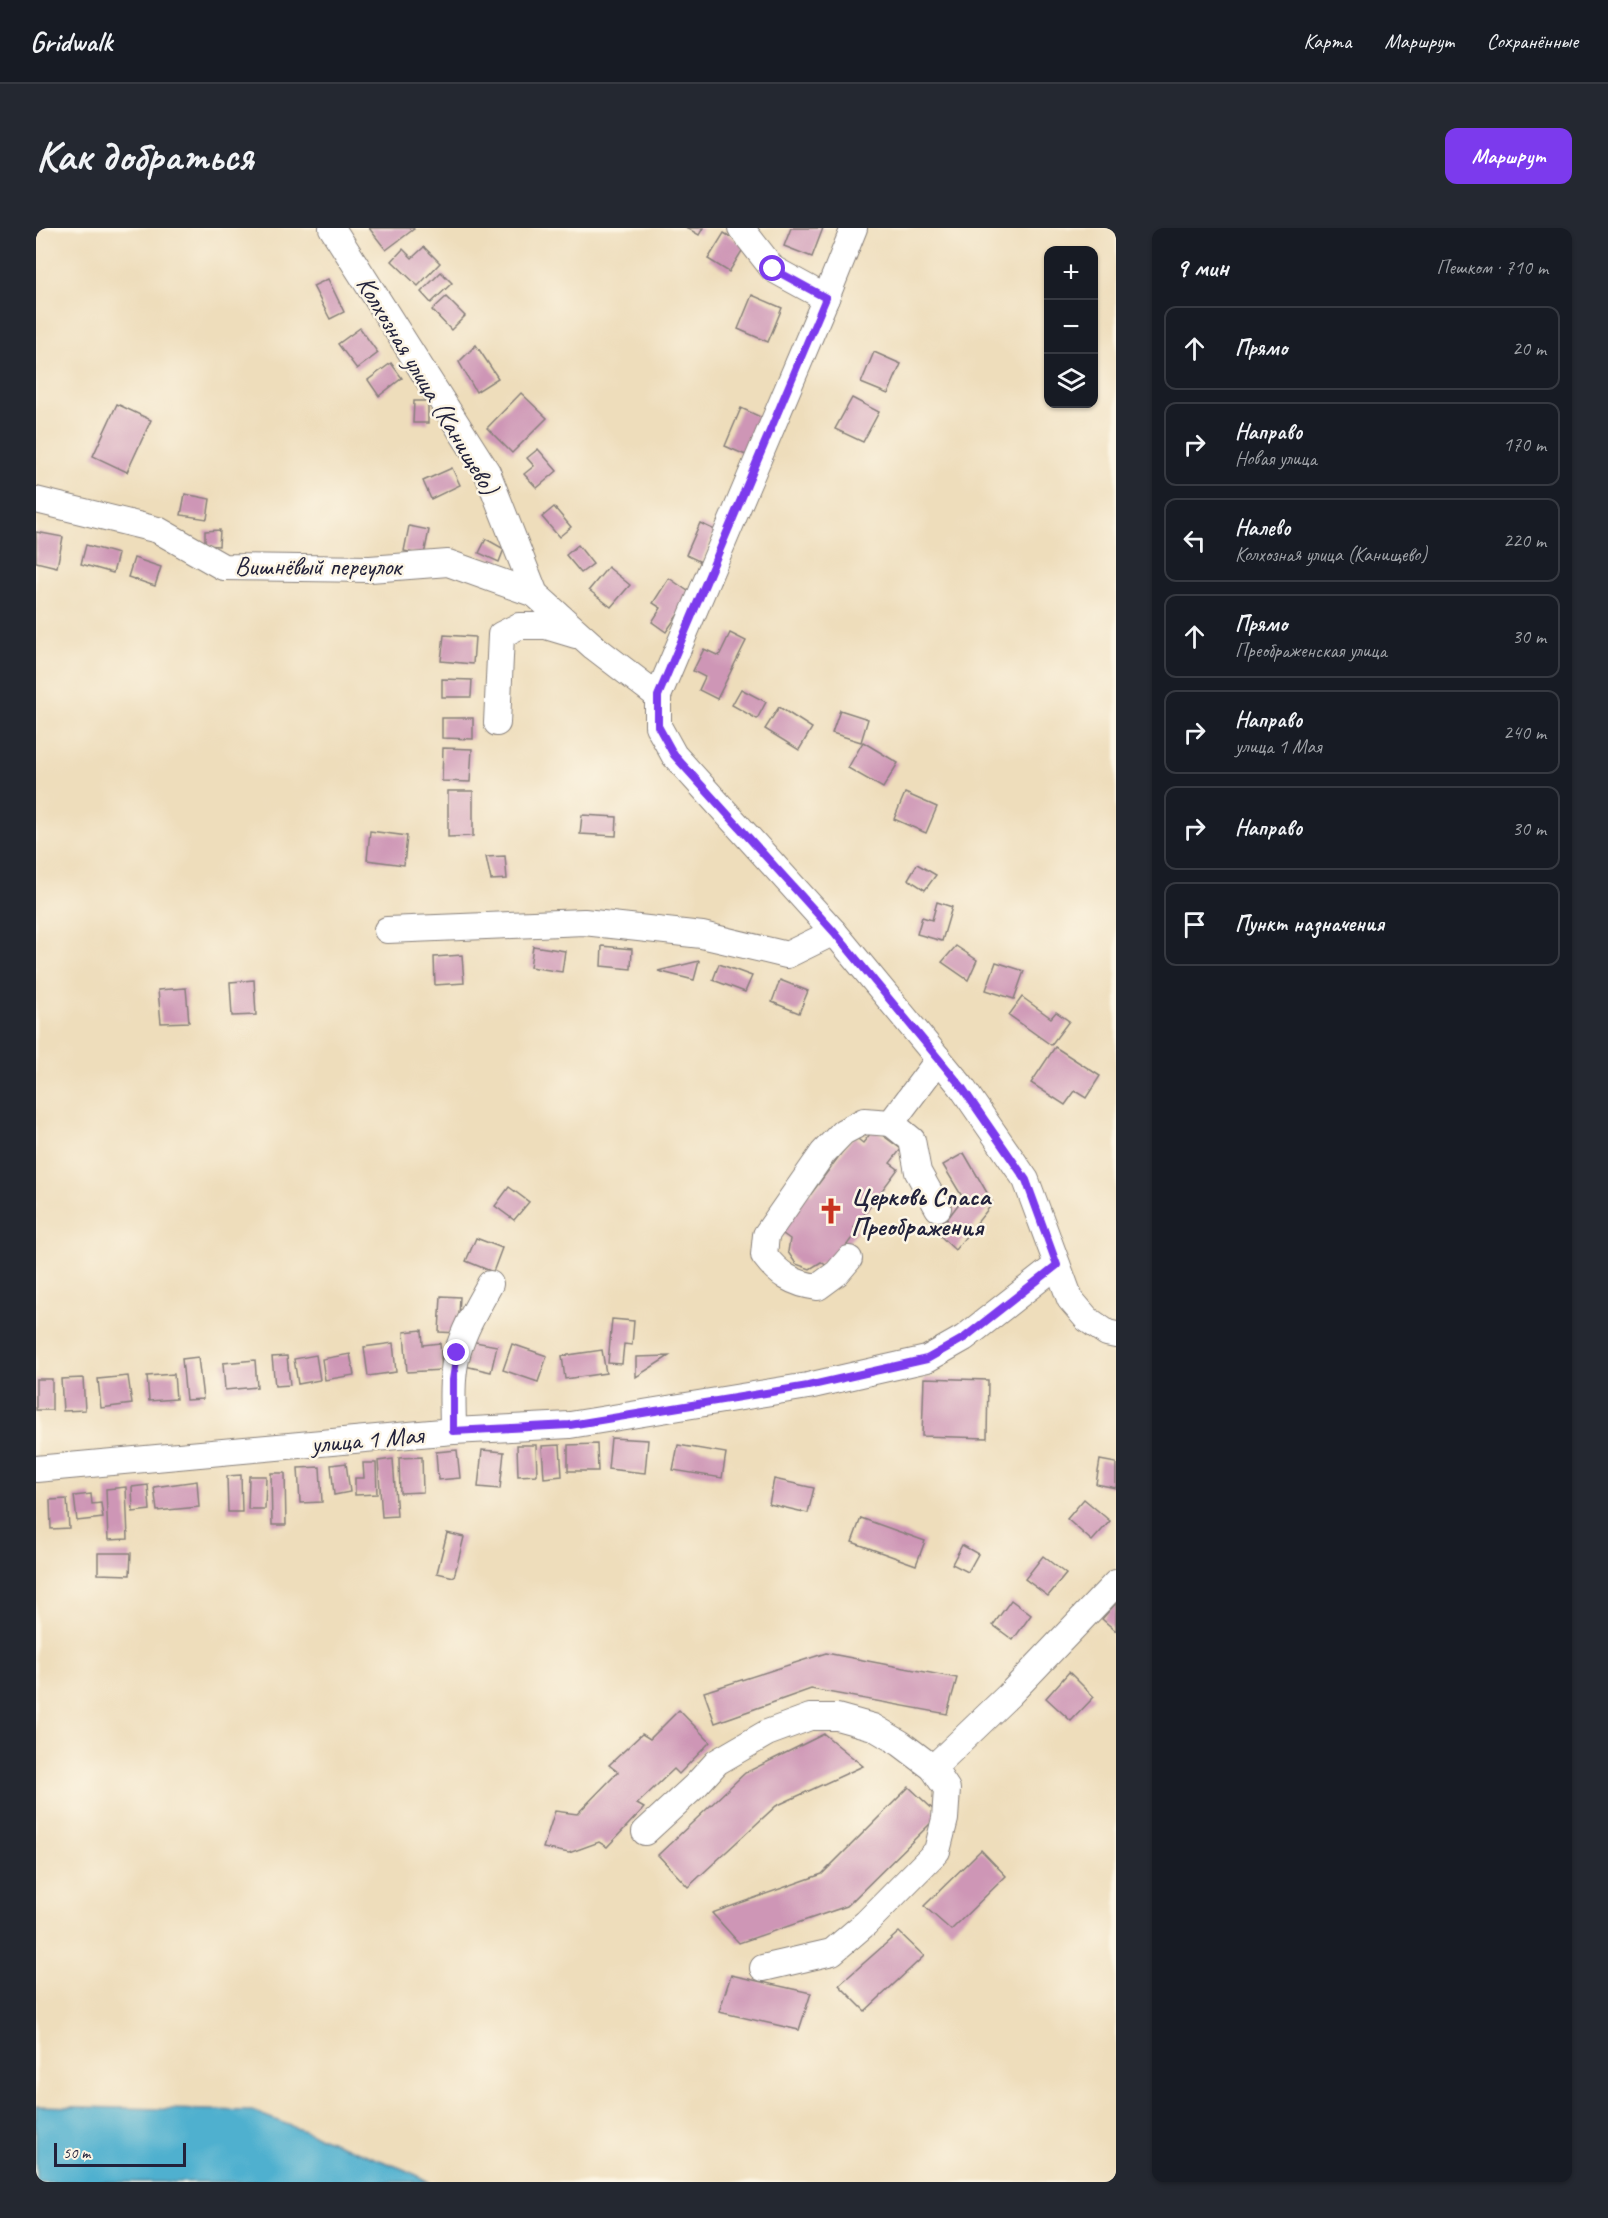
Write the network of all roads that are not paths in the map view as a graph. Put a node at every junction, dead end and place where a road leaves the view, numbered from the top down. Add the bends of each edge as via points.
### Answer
1 (332, 228) edge
2 (741, 228) edge
3 (854, 228) edge
4 (826, 298) junction
5 (36, 500) edge
6 (535, 594) junction
7 (582, 636) junction
8 (658, 696) junction
9 (498, 723) dead end
10 (387, 930) dead end
11 (834, 932) junction
12 (939, 1059) junction
13 (891, 1123) junction
14 (938, 1208) dead end
15 (849, 1258) dead end
16 (1057, 1265) junction
17 (490, 1284) dead end
18 (1116, 1335) edge
19 (453, 1431) junction
20 (36, 1469) edge
21 (1116, 1582) edge
22 (933, 1768) junction
23 (645, 1832) dead end
24 (763, 1968) dead end

1 - 6 street, Колхозная улица (Канищево) via 488,472
2 - 4 street via 773,269
3 - 4 street
4 - 8 street
5 - 6 street, Вишнёвый переулок via 158,530 223,567 370,569 448,563
6 - 7 street, Колхозная улица (Канищево)
7 - 8 street, Колхозная улица (Канищево)
7 - 9 street via 546,626 519,626 501,634
8 - 11 street via 658,726 674,755
10 - 11 street via 584,921 702,934 787,955
11 - 12 street
12 - 13 street
12 - 16 street via 1026,1180
13 - 14 street via 912,1140 918,1172
13 - 15 street via 864,1121 843,1132 766,1235 764,1255 775,1270 803,1285 818,1287
16 - 18 street via 1070,1299 1087,1319
16 - 19 street, улица 1 Мая via 964,1338 927,1359 808,1386 570,1425
17 - 19 street via 468,1323 457,1353
19 - 20 street, улица 1 Мая
21 - 22 street
22 - 23 street via 873,1727 837,1717 810,1717 767,1733 717,1762
22 - 24 street via 947,1789 937,1851 832,1952

